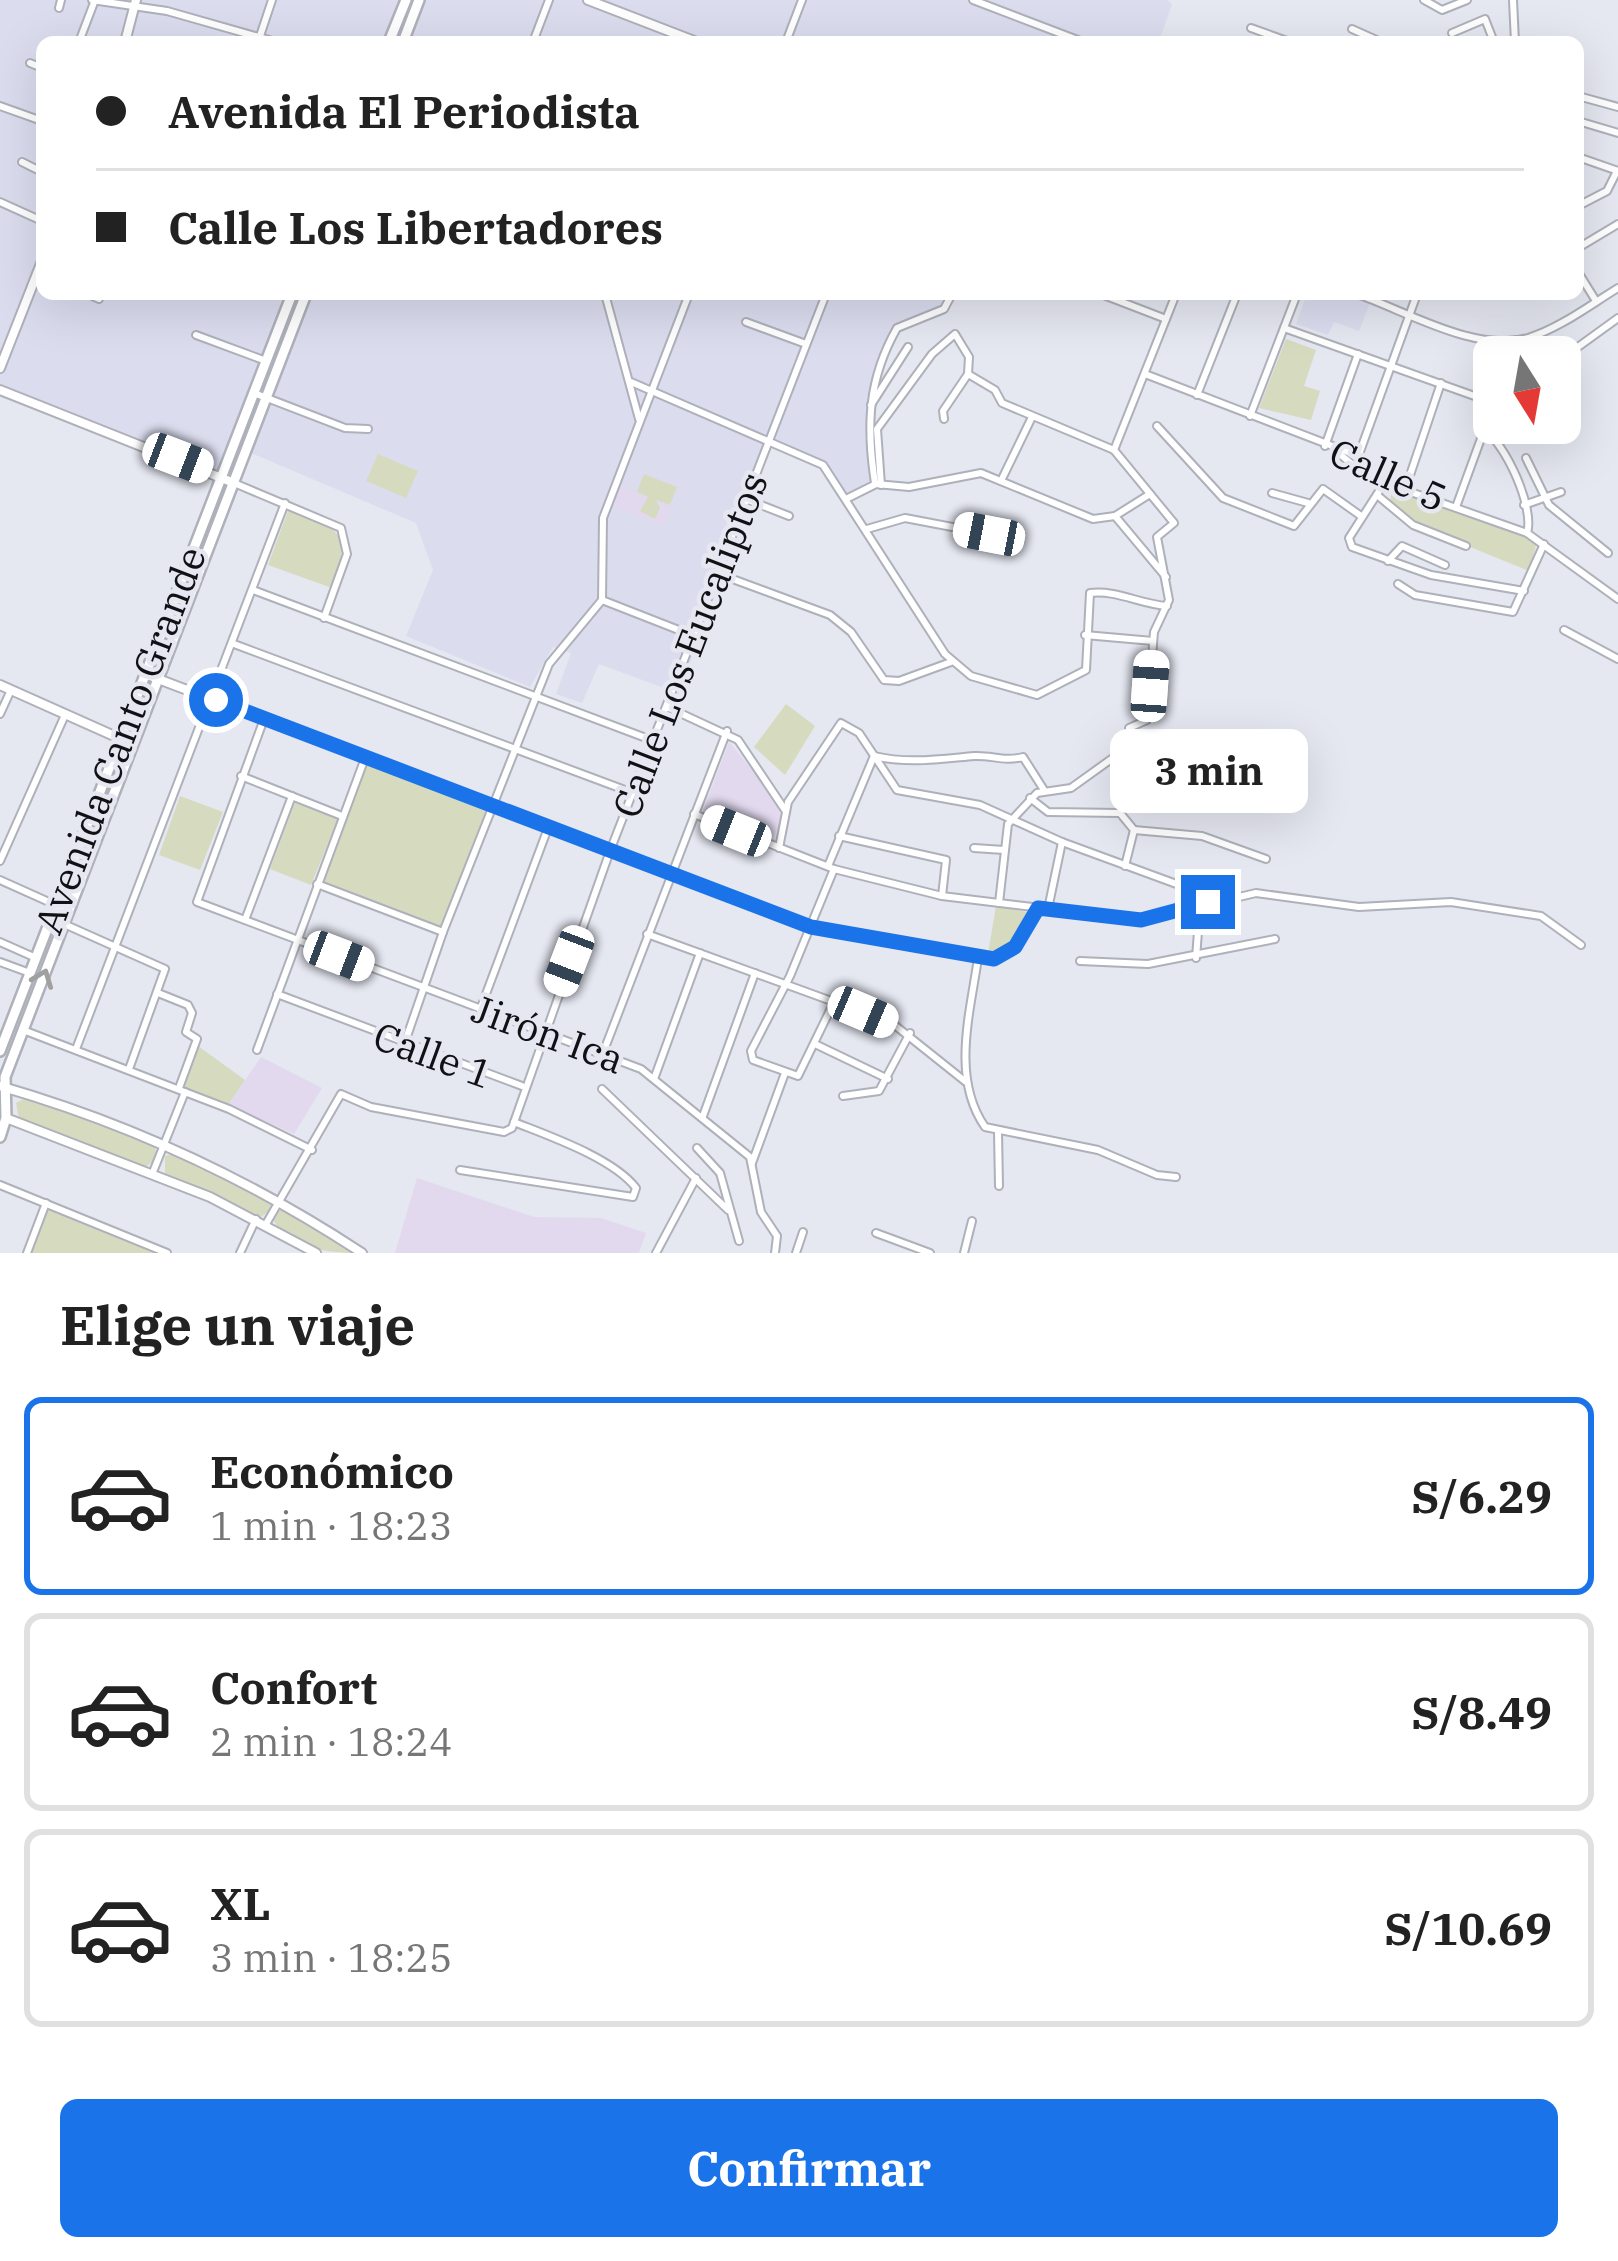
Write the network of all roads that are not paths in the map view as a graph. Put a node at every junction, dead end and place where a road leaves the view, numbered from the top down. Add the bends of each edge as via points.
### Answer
1 (94, 0) edge
2 (272, 0) edge
3 (406, 0) edge
4 (419, 0) edge
5 (549, 0) edge
6 (588, 0) edge
7 (802, 0) edge
8 (973, 0) edge
9 (1424, 0) edge
10 (1467, 0) edge
11 (1514, 0) edge
12 (136, 3) edge
13 (1251, 28) dead end
14 (1352, 29) dead end
15 (1452, 32) dead end
16 (81, 36) edge
17 (127, 36) edge
18 (250, 36) edge
19 (261, 36) edge
20 (391, 36) edge
21 (405, 36) edge
22 (535, 36) edge
23 (665, 36) edge
24 (788, 36) edge
25 (1067, 36) edge
26 (1273, 36) edge
27 (1368, 36) edge
28 (1492, 36) edge
29 (1514, 36) edge
30 (30, 63) dead end
31 (36, 66) edge
32 (1584, 98) edge
33 (0, 106) edge
34 (1618, 107) edge
35 (36, 119) edge
36 (1584, 123) edge
37 (1618, 133) edge
38 (1584, 159) edge
39 (22, 162) dead end
40 (36, 169) edge
41 (1617, 171) edge
42 (0, 202) edge
43 (1584, 203) edge
44 (36, 218) edge
45 (1618, 224) edge
46 (1584, 245) edge
47 (1584, 282) edge
48 (36, 283) edge
49 (1618, 288) edge
50 (290, 300) edge
51 (304, 300) edge
52 (607, 300) edge
53 (687, 300) edge
54 (824, 300) edge
55 (949, 300) edge
56 (1122, 300) edge
57 (1174, 300) edge
58 (1235, 300) edge
59 (1296, 300) edge
60 (1374, 300) edge
61 (1415, 300) edge
62 (1596, 301) junction
63 (1410, 313) junction
64 (1166, 319) junction
65 (1617, 320) edge
66 (746, 322) dead end
67 (1284, 328) junction
68 (196, 335) dead end
69 (1473, 336) edge
70 (1528, 336) edge
71 (806, 344) junction
72 (1581, 345) edge
73 (908, 347) dead end
74 (1358, 354) junction
75 (266, 361) junction
76 (1390, 364) junction
77 (0, 368) edge
78 (968, 374) junction
79 (1145, 374) junction
80 (631, 382) junction
81 (1441, 383) junction
82 (0, 390) edge
83 (254, 393) junction
84 (651, 393) junction
85 (1197, 395) junction
86 (1473, 395) edge
87 (266, 398) junction
88 (871, 405) junction
89 (1250, 416) junction
90 (1032, 417) junction
91 (944, 419) dead end
92 (640, 422) junction
93 (1157, 426) dead end
94 (368, 429) dead end
95 (770, 440) junction
96 (1478, 444) edge
97 (1500, 444) edge
98 (1329, 448) junction
99 (1114, 450) junction
100 (1358, 457) junction
101 (1526, 458) dead end
102 (222, 476) junction
103 (1001, 481) junction
104 (234, 483) junction
105 (878, 484) junction
106 (1405, 490) junction
107 (1561, 492) dead end
108 (1151, 493) junction
109 (1272, 493) dead end
110 (1377, 495) junction
111 (846, 499) junction
112 (747, 500) junction
113 (1544, 500) junction
114 (285, 503) junction
115 (1308, 503) junction
116 (1524, 505) junction
117 (1456, 507) junction
118 (789, 516) dead end
119 (1115, 516) junction
120 (1361, 516) junction
121 (866, 530) junction
122 (1527, 533) junction
123 (989, 534) dead end
124 (1544, 544) junction
125 (1466, 546) dead end
126 (1608, 553) dead end
127 (1388, 561) junction
128 (1445, 565) dead end
129 (719, 574) junction
130 (1166, 578) junction
131 (1398, 584) dead end
132 (254, 590) junction
133 (1525, 591) junction
134 (1618, 599) edge
135 (602, 600) junction
136 (1168, 606) junction
137 (324, 617) junction
138 (1564, 630) dead end
139 (1085, 635) junction
140 (694, 636) junction
141 (1153, 641) junction
142 (233, 644) junction
143 (1618, 659) edge
144 (951, 662) junction
145 (145, 674) junction
146 (159, 679) junction
147 (0, 685) edge
148 (11, 690) junction
149 (536, 697) junction
150 (212, 699) junction
151 (667, 707) junction
152 (0, 714) edge
153 (65, 715) junction
154 (264, 718) junction
155 (727, 731) junction
156 (121, 739) junction
157 (654, 741) junction
158 (514, 750) junction
159 (874, 757) junction
160 (365, 758) junction
161 (241, 776) junction
162 (1044, 790) junction
163 (633, 793) junction
164 (292, 796) junction
165 (1030, 798) junction
166 (491, 806) junction
167 (785, 810) junction
168 (694, 814) junction
169 (342, 816) junction
170 (1012, 819) junction
171 (549, 828) junction
172 (1134, 830) junction
173 (839, 836) junction
174 (1062, 842) junction
175 (779, 848) junction
176 (974, 848) dead end
177 (1004, 850) junction
178 (610, 851) junction
179 (1266, 859) dead end
180 (0, 861) edge
181 (1125, 866) junction
182 (831, 868) junction
183 (670, 874) junction
184 (0, 880) edge
185 (317, 884) junction
186 (942, 896) junction
187 (999, 903) junction
188 (1204, 903) junction
189 (56, 905) junction
190 (1043, 909) junction
191 (69, 911) junction
192 (51, 920) junction
193 (245, 920) junction
194 (64, 925) junction
195 (811, 927) junction
196 (442, 932) junction
197 (646, 934) junction
198 (296, 939) junction
199 (1276, 939) dead end
200 (0, 942) edge
201 (1581, 945) dead end
202 (116, 946) junction
203 (700, 953) junction
204 (36, 958) junction
205 (978, 958) junction
206 (1196, 958) junction
207 (1080, 961) dead end
208 (0, 962) edge
209 (30, 973) junction
210 (755, 973) junction
211 (785, 983) junction
212 (424, 989) junction
213 (158, 993) junction
214 (277, 994) junction
215 (835, 1000) junction
216 (480, 1010) junction
217 (4, 1025) edge
218 (23, 1030) junction
219 (910, 1033) junction
220 (542, 1034) junction
221 (815, 1044) junction
222 (404, 1045) junction
223 (0, 1049) edge
224 (76, 1049) junction
225 (257, 1050) dead end
226 (15, 1052) junction
227 (603, 1053) junction
228 (129, 1070) junction
229 (785, 1072) junction
230 (888, 1078) junction
231 (654, 1079) junction
232 (966, 1082) junction
233 (522, 1086) junction
234 (2, 1087) edge
235 (602, 1089) dead end
236 (182, 1090) junction
237 (843, 1096) dead end
238 (703, 1116) junction
239 (6, 1118) junction
240 (514, 1122) junction
241 (998, 1132) junction
242 (0, 1137) edge
243 (164, 1146) junction
244 (697, 1148) dead end
245 (312, 1150) junction
246 (752, 1163) junction
247 (460, 1170) dead end
248 (153, 1172) junction
249 (1176, 1177) dead end
250 (696, 1178) junction
251 (0, 1185) edge
252 (999, 1186) dead end
253 (281, 1200) junction
254 (46, 1203) junction
255 (728, 1210) junction
256 (972, 1221) dead end
257 (261, 1222) junction
258 (803, 1232) dead end
259 (876, 1233) dead end
260 (739, 1241) dead end
261 (915, 1250) edge
262 (311, 1252) edge
263 (27, 1253) edge
264 (167, 1253) edge
265 (240, 1253) edge
266 (362, 1253) edge
267 (656, 1253) edge
268 (775, 1253) edge
269 (796, 1253) edge
270 (930, 1253) edge
271 (964, 1253) edge

1 - 12 street
1 - 16 street
2 - 19 street
3 - 20 main road
4 - 21 main road
5 - 22 street
6 - 23 street
7 - 24 street
8 - 25 street
9 - 10 street via 1442,10
11 - 29 street
12 - 17 street
12 - 18 street
13 - 26 street
14 - 27 street
15 - 28 street via 1485,19
30 - 31 street
32 - 34 street
33 - 35 street
36 - 37 street
38 - 41 street
39 - 40 street
41 - 43 street via 1607,191
42 - 44 street
45 - 46 street
47 - 62 street
48 - 77 street
49 - 62 street
50 - 75 main road, Avenida Canto Grande
51 - 87 main road, Avenida Canto Grande
52 - 80 street
53 - 84 street
54 - 71 street, Calle Los Eucaliptos
55 - 88 street via 897,328
56 - 64 street
57 - 64 street
58 - 85 street
59 - 67 street
60 - 63 street
61 - 63 street
62 - 70 street
63 - 69 street
63 - 76 street
64 - 79 street
65 - 72 street
66 - 71 street
67 - 74 street
67 - 89 street
68 - 75 street
71 - 95 street, Calle Los Eucaliptos
73 - 88 street
74 - 76 street
74 - 98 street
75 - 83 main road, Avenida Canto Grande
76 - 81 street
76 - 100 street
78 - 90 street
78 - 91 street
78 - 105 street via 970,359 955,334 877,429
79 - 85 street, Calle 5
79 - 99 street
80 - 84 street
80 - 92 street
81 - 86 street
81 - 106 street
82 - 102 street
83 - 87 street
83 - 102 main road, Avenida Canto Grande
84 - 92 street
84 - 95 street
85 - 89 street, Calle 5
87 - 94 street
87 - 104 main road, Avenida Canto Grande
88 - 105 street via 868,440
89 - 98 street, Calle 5
90 - 99 street
90 - 103 street
92 - 135 street via 600,533
93 - 115 street via 1235,507 1290,526
95 - 111 street via 823,465
95 - 112 street, Calle Los Eucaliptos
96 - 117 street
97 - 116 street
98 - 100 street, Calle 5
98 - 110 street via 1380,484
99 - 108 street
100 - 106 street, Calle 5
101 - 113 street
102 - 104 street
102 - 145 main road, Avenida Canto Grande
103 - 105 street via 968,473 909,487
103 - 119 street via 1078,516
104 - 114 street
104 - 146 main road, Avenida Canto Grande
105 - 111 street
106 - 117 street, Calle 5
107 - 113 street
108 - 119 street
108 - 130 street via 1174,523 1157,537
109 - 115 street
110 - 120 street
110 - 125 street via 1413,525
111 - 121 street
112 - 118 street
112 - 129 street, Calle Los Eucaliptos
113 - 116 street
113 - 126 street
114 - 132 street
114 - 137 street via 329,520 347,541
115 - 120 street via 1323,489
116 - 122 street
117 - 122 street, Calle 5
119 - 130 street
120 - 127 street via 1349,543
121 - 123 street via 905,518
121 - 144 street
122 - 124 street, Calle 5
124 - 133 street
124 - 134 street, Calle 5
127 - 128 street via 1402,546
127 - 133 street
129 - 140 street, Calle Los Eucaliptos
129 - 144 street via 830,615 884,680
130 - 136 street
131 - 133 street via 1415,596 1513,612
132 - 137 street
132 - 142 street
135 - 140 street
135 - 149 street via 555,654
136 - 139 street via 1090,593
136 - 141 street
137 - 149 street
138 - 143 street
139 - 141 street
139 - 144 street via 1084,673 1037,695 970,676
140 - 151 street, Calle Los Eucaliptos
141 - 162 street via 1147,720 1129,728 1125,748 1077,785
142 - 150 street
142 - 158 street
145 - 146 street
145 - 156 main road, Avenida Canto Grande
146 - 150 street
146 - 191 main road, Avenida Canto Grande
147 - 148 street
148 - 152 street
148 - 153 street
149 - 157 street
149 - 158 street
150 - 154 street
150 - 202 street
151 - 155 street
151 - 157 street, Calle Los Eucaliptos
153 - 156 street
153 - 180 street
154 - 160 street
154 - 161 street
155 - 167 street
155 - 168 street
156 - 189 main road, Avenida Canto Grande
157 - 163 street, Calle Los Eucaliptos
158 - 163 street
158 - 166 street
159 - 162 street via 1023,757
159 - 167 street via 841,723
159 - 170 street via 897,790
159 - 173 street
160 - 166 street
160 - 169 street
161 - 164 street
161 - 193 street, Jirón Ica via 195,899
162 - 165 street
163 - 178 street, Calle Los Eucaliptos
164 - 169 street
164 - 193 street
165 - 170 street
165 - 172 street via 1048,812 1116,810
166 - 171 street
166 - 196 street
167 - 175 street
168 - 175 street
168 - 183 street
169 - 185 street
170 - 174 street
170 - 177 street
171 - 178 street
171 - 216 street
172 - 179 street via 1202,836
172 - 181 street
173 - 182 street
173 - 186 street via 946,860
174 - 181 street
174 - 190 street
175 - 182 street
176 - 177 street
177 - 187 street
178 - 183 street
178 - 220 street, Calle Los Eucaliptos
181 - 188 street via 1201,893
182 - 186 street
182 - 195 street
183 - 195 street
183 - 197 street
184 - 189 street
185 - 196 street
185 - 198 street
186 - 187 street
187 - 190 street
188 - 190 street via 1141,920
188 - 201 street via 1256,893 1359,907 1451,902 1541,916
188 - 206 street
189 - 191 street
189 - 192 main road, Avenida Canto Grande
190 - 205 street via 1009,953
191 - 194 main road, Avenida Canto Grande
192 - 194 street
192 - 204 main road, Avenida Canto Grande
193 - 198 street, Jirón Ica
194 - 202 street
218 -> 194 main road, Avenida Canto Grande
195 - 205 street
195 - 211 street
196 - 212 street
197 - 203 street
197 - 227 street
198 - 212 street, Jirón Ica
198 - 214 street
199 - 206 street
200 - 204 street
202 - 213 street via 165,969
202 - 224 street
203 - 210 street
203 - 231 street
204 - 209 main road, Avenida Canto Grande
205 - 232 street
206 - 207 street
208 - 209 street
209 - 217 main road, Avenida Canto Grande
210 - 211 street
210 - 238 street
211 - 215 street
211 - 229 street via 751,1056
212 - 216 street, Jirón Ica
212 - 222 street
213 - 228 street
213 - 236 street via 192,1013 185,1032 197,1040
214 - 222 street, Calle 1
214 - 225 street
215 - 219 street
215 - 221 street
216 - 220 street, Jirón Ica
217 - 223 main road, Avenida Canto Grande
218 - 224 street
218 - 226 main road, Avenida Canto Grande
219 - 230 street
219 - 232 street
220 - 227 street, Jirón Ica
220 - 233 street, Calle Los Eucaliptos
221 - 229 street via 798,1076
221 - 230 street
222 - 233 street, Calle 1
223 - 226 main road
224 - 228 street
226 - 234 main road, Avenida Canto Grande
227 - 231 street, Jirón Ica
228 - 236 street
229 - 246 street
230 - 237 street via 879,1091
231 - 238 street, Jirón Ica
232 - 241 street via 973,1109
233 - 240 street, Calle Los Eucaliptos
234 - 239 main road, Avenida Canto Grande
234 - 243 street
235 - 250 street
236 - 243 street
236 - 245 street
238 - 246 street, Jirón Ica
239 - 242 main road, Avenida Canto Grande
239 - 248 street
240 - 245 street, Calle Los Eucaliptos via 508,1132 393,1112 341,1094
240 - 247 street via 626,1176 633,1196
241 - 249 street via 1098,1150
241 - 252 street
243 - 248 street
243 - 253 street
244 - 255 street via 720,1173
245 - 253 street
246 - 268 street via 761,1212 777,1236
248 - 257 street
250 - 255 street
250 - 267 street
251 - 254 street
253 - 257 street
253 - 266 street
254 - 263 street
254 - 264 street
255 - 260 street
256 - 271 street
257 - 262 street
257 - 265 street
258 - 269 street
259 - 261 street
261 - 270 street

